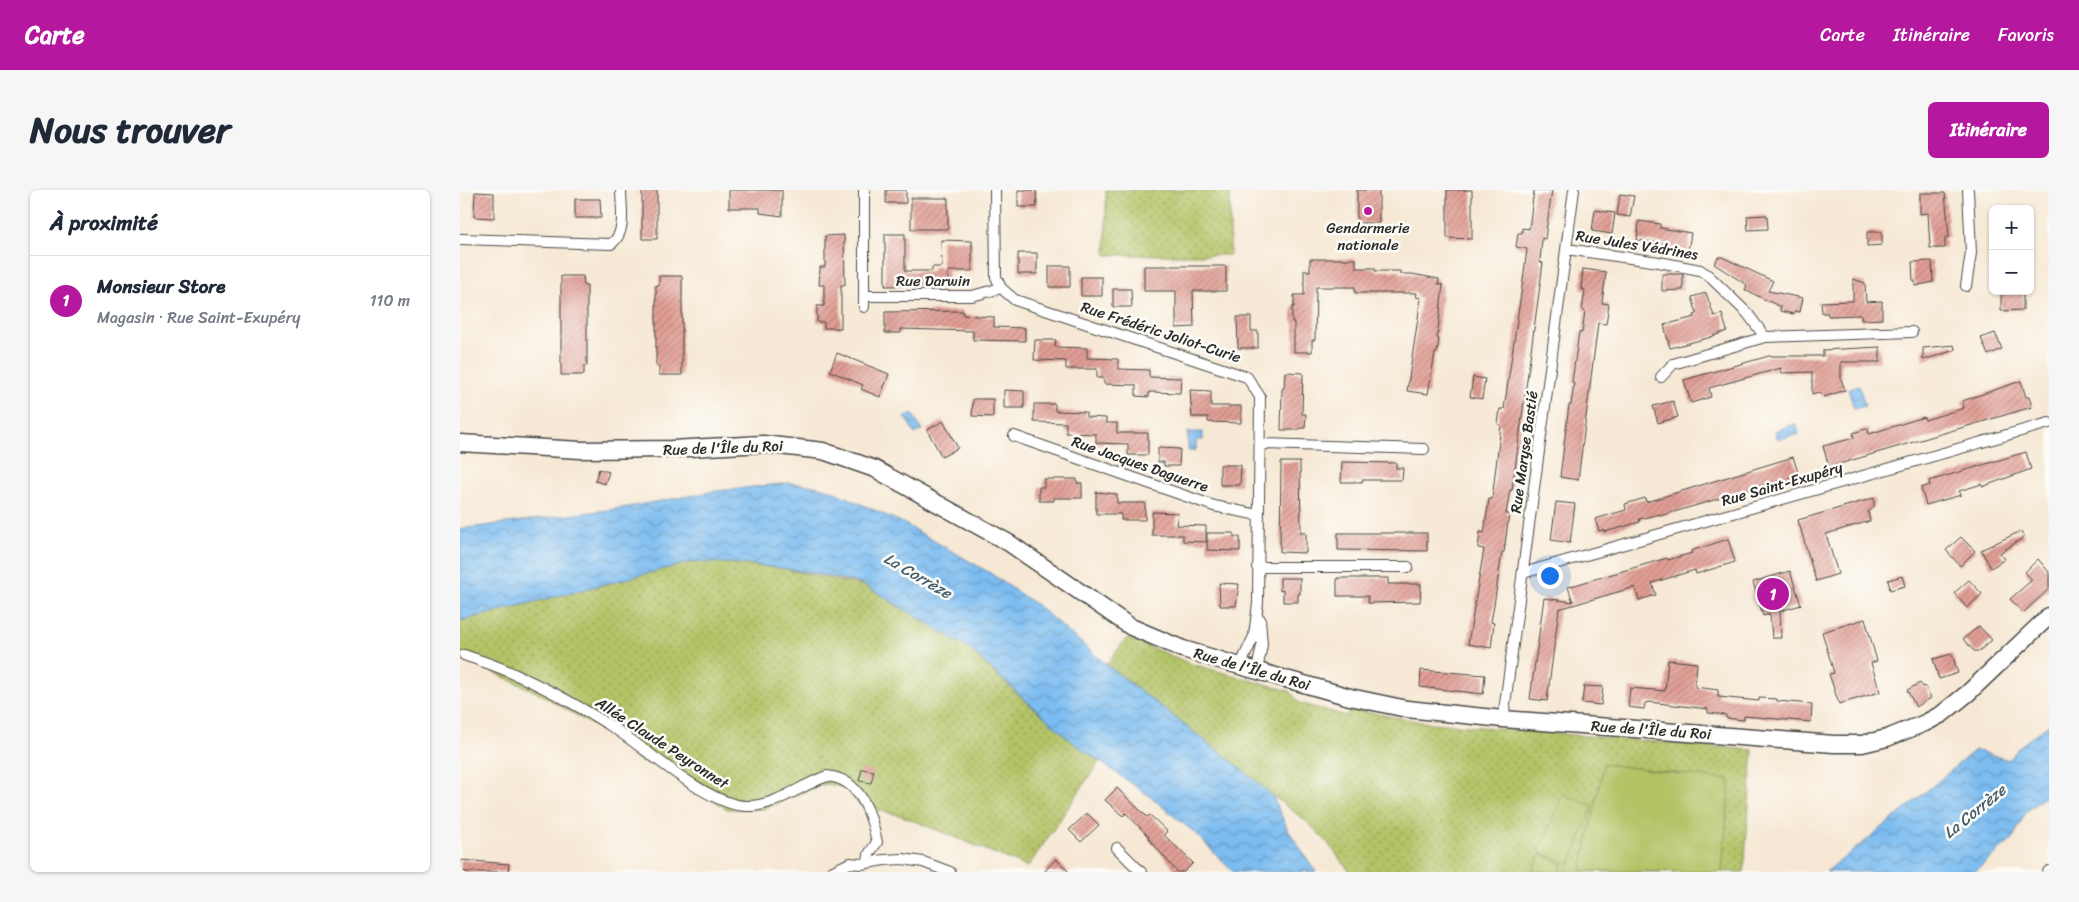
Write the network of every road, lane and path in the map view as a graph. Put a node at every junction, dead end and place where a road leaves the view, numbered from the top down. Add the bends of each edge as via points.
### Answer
1 (621, 190) edge
2 (864, 190) edge
3 (995, 190) edge
4 (1574, 190) edge
5 (1968, 190) edge
6 (460, 238) edge
7 (1566, 249) junction
8 (1966, 286) dead end
9 (1002, 288) junction
10 (864, 296) junction
11 (864, 307) dead end
12 (1912, 332) dead end
13 (1765, 337) junction
14 (1661, 377) dead end
15 (2049, 423) edge
16 (1014, 436) dead end
17 (460, 443) edge
18 (1260, 444) junction
19 (1424, 449) dead end
20 (1258, 515) junction
21 (1257, 567) junction
22 (1408, 567) dead end
23 (1523, 573) junction
24 (1258, 603) junction
25 (2049, 616) edge
26 (464, 656) dead end
27 (1240, 666) junction
28 (1257, 670) junction
29 (1503, 719) junction
30 (1116, 848) dead end
31 (862, 866) edge
32 (831, 872) edge
33 (950, 872) edge
34 (1141, 872) edge

1 - 6 street via 621,233 611,244
2 - 10 street
3 - 9 street via 996,277
4 - 7 street, Rue Maryse Bastié
5 - 8 street via 1971,253
7 - 13 street, Rue Jules Védrines via 1700,270 1748,314
7 - 23 street, Rue Maryse Bastié
9 - 10 street, Rue Darwin via 972,296
9 - 18 street, Rue Frédéric Joliot-Curie via 1016,300 1247,377 1260,397
10 - 11 street
12 - 13 street
13 - 14 street via 1673,364
15 - 23 street, Rue Saint-Exupéry
16 - 20 street, Rue Jacques Daguerre via 1214,506
17 - 27 main road, Rue de l'Île du Roi via 580,450 763,444 823,451 875,469 1009,543 1131,626 1183,649
18 - 19 street
18 - 20 street, Rue Frédéric Joliot-Curie
20 - 21 street, Rue Frédéric Joliot-Curie
21 - 22 street
21 - 24 street, Rue Frédéric Joliot-Curie
23 - 29 street, Rue Maryse Bastié
24 - 27 street, Rue Frédéric Joliot-Curie via 1254,636
24 - 28 street, Rue Frédéric Joliot-Curie via 1262,645
25 - 29 main road, Rue de l'Île du Roi via 1942,714 1904,732 1862,744
26 - 31 street, Allée Claude Peyronnet via 514,673 570,702 730,804 765,804 827,776 843,781 863,798 877,842
27 - 28 main road, Rue de l'Île du Roi
28 - 29 main road, Rue de l'Île du Roi via 1350,697 1407,709
30 - 34 street
31 - 32 street via 850,863
31 - 33 street via 903,860 923,862

